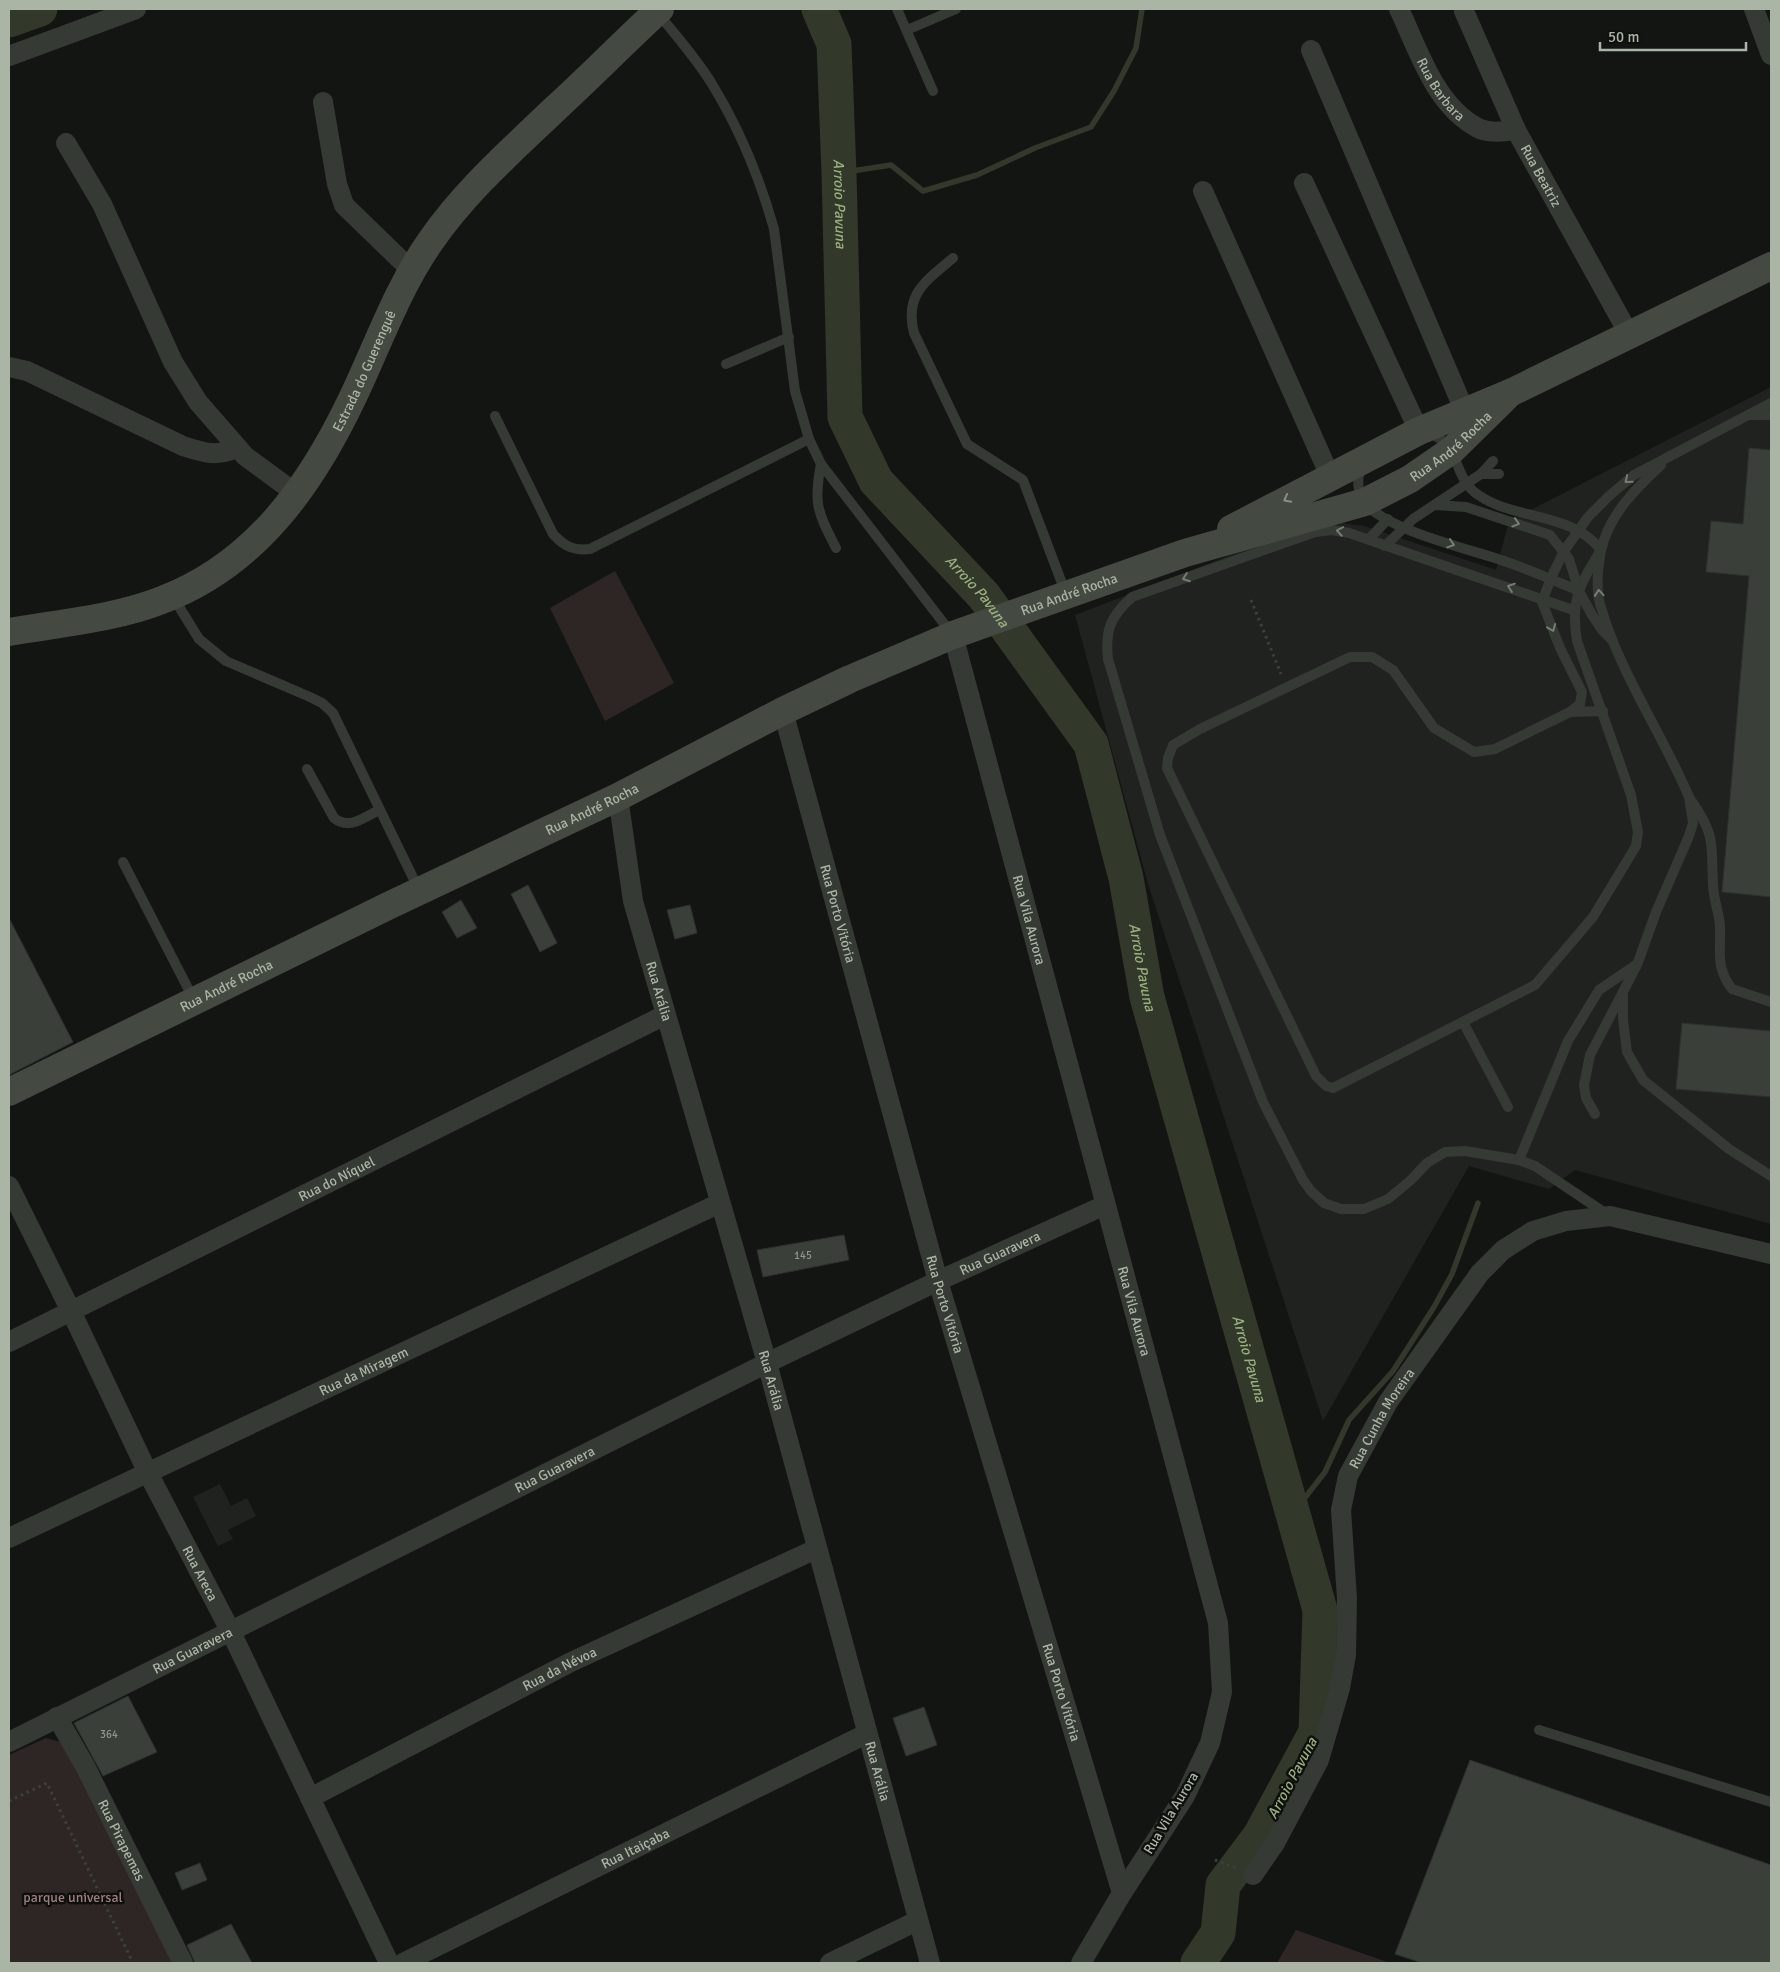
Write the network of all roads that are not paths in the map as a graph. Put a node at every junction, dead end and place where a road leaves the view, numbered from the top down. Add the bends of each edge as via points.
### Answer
1 (136, 9) edge
2 (896, 9) edge
3 (956, 9) edge
4 (1399, 9) edge
5 (1754, 9) edge
6 (658, 10) edge
7 (1464, 11) dead end
8 (907, 30) junction
9 (1311, 50) dead end
10 (1771, 55) edge
11 (9, 56) edge
12 (933, 90) dead end
13 (324, 102) dead end
14 (1516, 130) junction
15 (66, 143) dead end
16 (1304, 183) dead end
17 (1203, 191) dead end
18 (953, 258) dead end
19 (1771, 266) edge
20 (412, 271) junction
21 (1630, 336) junction
22 (789, 337) junction
23 (726, 364) dead end
24 (9, 367) edge
25 (1510, 393) junction
26 (1771, 403) edge
27 (1465, 412) junction
28 (1746, 415) junction
29 (1771, 415) edge
30 (494, 416) dead end
31 (1419, 431) junction
32 (809, 438) junction
33 (237, 448) junction
34 (1452, 450) junction
35 (1670, 456) junction
36 (1360, 460) junction
37 (1493, 461) dead end
38 (821, 464) junction
39 (1480, 474) junction
40 (1499, 474) dead end
41 (1330, 476) junction
42 (1466, 482) junction
43 (298, 495) junction
44 (1364, 502) junction
45 (1435, 505) junction
46 (1388, 519) junction
47 (1406, 527) junction
48 (1578, 530) junction
49 (1369, 539) junction
50 (1385, 546) junction
51 (836, 548) dead end
52 (1601, 550) junction
53 (1564, 552) junction
54 (1186, 553) junction
55 (1551, 578) junction
56 (1579, 591) junction
57 (173, 596) junction
58 (1067, 596) junction
59 (1542, 598) junction
60 (1574, 610) junction
61 (9, 632) edge
62 (957, 634) junction
63 (1612, 640) junction
64 (783, 711) junction
65 (1603, 711) junction
66 (1570, 712) junction
67 (306, 769) dead end
68 (618, 797) junction
69 (1689, 797) junction
70 (379, 810) junction
71 (123, 862) dead end
72 (419, 891) junction
73 (1637, 965) junction
74 (1623, 991) junction
75 (194, 1000) junction
76 (1771, 1002) edge
77 (664, 1015) junction
78 (1463, 1022) junction
79 (9, 1092) edge
80 (1508, 1107) dead end
81 (1596, 1114) dead end
82 (1519, 1160) junction
83 (1771, 1176) edge
84 (9, 1186) edge
85 (720, 1203) junction
86 (1105, 1205) junction
87 (1610, 1216) junction
88 (1771, 1254) edge
89 (938, 1281) junction
90 (71, 1311) junction
91 (9, 1342) edge
92 (767, 1363) junction
93 (147, 1471) junction
94 (9, 1538) edge
95 (816, 1549) junction
96 (231, 1632) junction
97 (57, 1717) junction
98 (1539, 1730) dead end
99 (866, 1734) junction
100 (9, 1742) edge
101 (310, 1798) junction
102 (1771, 1802) edge
103 (1253, 1875) dead end
104 (1122, 1893) junction
105 (917, 1921) junction
106 (184, 1963) edge
107 (389, 1963) edge
108 (403, 1963) edge
109 (830, 1963) edge
110 (930, 1963) edge
111 (1081, 1963) edge

1 - 11 street
2 - 8 lane
3 - 8 lane
4 - 14 street, Rua Barbara via 1437,87 1454,108 1478,128 1493,132
5 - 10 street
6 - 20 main road, Estrada do Guerenguê via 469,194 446,220
6 - 22 lane via 711,83 750,161 774,229
7 - 14 street, Rua Beatriz
8 - 12 lane
9 - 27 street
13 - 20 street via 337,184 344,205
14 - 21 street, Rua Beatriz
15 - 33 street via 102,204 172,362 198,402
16 - 31 street
17 - 41 street
18 - 58 lane via 923,283 915,297 910,318 914,334 967,444 1016,474 1027,487
19 - 21 main road, Rua André Rocha
20 - 43 main road, Estrada do Guerenguê via 351,401
21 - 25 main road, Rua André Rocha
22 - 23 lane
22 - 32 lane via 795,391
24 - 33 street via 27,371 183,446 206,454 221,454
25 - 27 main road, Rua André Rocha
25 - 34 main road, Rua André Rocha
26 - 28 lane
27 - 31 main road, Rua André Rocha
28 - 29 lane
28 - 35 lane
30 - 32 lane via 554,534 562,544 580,550 590,549
31 - 34 lane via 1436,436
31 - 36 main road, Rua André Rocha
32 - 38 lane
33 - 43 street
34 - 42 lane
34 - 44 main road, Rua André Rocha via 1410,479
35 -> 48 lane via 1634,475 1601,503
35 - 52 lane via 1621,506
36 - 41 main road, Rua André Rocha
36 - 44 lane via 1358,485
37 - 39 lane
38 - 51 lane via 816,497 818,509
38 - 62 lane
39 - 40 lane
39 - 42 lane
41 -> 54 main road, Rua André Rocha
42 - 45 lane
42 - 48 lane via 1477,494 1495,504
43 - 57 main road, Estrada do Guerenguê via 247,548 204,580
44 - 46 lane
44 - 54 main road, Rua André Rocha
45 - 47 lane
45 -> 53 lane via 1466,507 1547,532
46 - 47 lane
46 - 49 lane
47 - 50 lane
47 -> 55 lane
48 - 52 lane
48 - 53 lane
49 - 50 lane
49 -> 82 lane via 1332,530 1315,532 1132,597 1117,611 1110,624 1106,640 1108,659 1167,853 1263,1102 1311,1192 1324,1203 1341,1209 1364,1209 1388,1199 1427,1163 1446,1152 1465,1151
59 -> 50 lane
52 - 56 lane
63 -> 52 lane via 1598,589
53 - 55 lane
53 - 56 lane
54 - 58 main road, Rua André Rocha
55 - 56 lane
55 - 59 lane
56 - 60 lane
56 - 63 lane via 1602,630
57 - 61 main road, Estrada do Guerenguê via 102,616
57 - 70 lane via 199,639 226,661 310,697 333,713
58 - 62 main road, Rua André Rocha
59 - 60 lane
59 -> 66 lane via 1560,648 1582,692 1580,704
60 - 65 lane via 1577,641
62 - 64 main road, Rua André Rocha
62 - 86 street, Rua Vila Aurora
63 - 69 lane
64 - 68 main road, Rua André Rocha
64 - 89 street, Rua Porto Vitória
65 - 66 lane
65 - 78 lane via 1631,795 1638,832 1636,846 1593,917 1534,985
66 - 78 lane via 1495,749 1474,752 1434,728 1393,670 1372,657 1350,657 1208,724 1173,745 1168,758 1167,768 1316,1076 1326,1086 1333,1088
67 - 70 lane via 334,818 341,824 349,825
68 - 72 main road, Rua André Rocha
68 - 77 street, Rua Arália via 633,901
69 - 73 lane via 1691,830
69 - 76 lane via 1706,821 1714,850 1713,885 1720,926 1720,969 1732,988
70 - 72 lane
71 - 75 lane
72 - 75 main road, Rua André Rocha
73 - 74 lane
73 - 82 lane via 1599,990 1568,1041
74 - 81 lane via 1590,1055 1584,1085 1586,1098
74 - 83 lane via 1627,1052 1642,1080 1729,1149
75 - 79 main road, Rua André Rocha
77 - 85 street, Rua Arália
77 - 90 street, Rua do Níquel
78 - 80 lane
82 - 87 lane via 1549,1174
84 - 90 street, Rua Areca
85 - 92 street, Rua Arália
85 - 93 street, Rua da Miragem
86 - 89 street, Rua Guaravera
86 - 104 street, Rua Vila Aurora via 1218,1623 1222,1692 1210,1743 1185,1796
87 - 88 street, Rua Cunha Moreira
87 - 103 street, Rua Cunha Moreira via 1566,1221 1533,1231 1503,1250 1468,1289 1388,1402 1359,1453 1348,1476 1342,1502 1347,1598 1346,1655 1340,1688 1319,1760 1276,1843
89 - 92 street, Rua Guaravera
89 - 104 street, Rua Porto Vitória
90 - 91 street, Rua do Níquel
90 - 93 street, Rua Areca
92 - 95 street, Rua Arália
92 - 96 street, Rua Guaravera
93 - 94 street, Rua da Miragem
93 - 96 street, Rua Areca
95 - 99 street, Rua Arália
95 - 101 street, Rua da Névoa via 571,1662
96 - 97 street, Rua Guaravera
96 - 101 street, Rua Areca
97 - 100 street, Rua Guaravera
97 - 106 street, Rua Pirapemas
98 - 102 lane
99 - 105 street, Rua Arália
99 - 108 street, Rua Itaiçaba
101 - 107 street, Rua Areca
104 - 111 street, Rua Vila Aurora
105 - 109 street
105 - 110 street, Rua Arália

